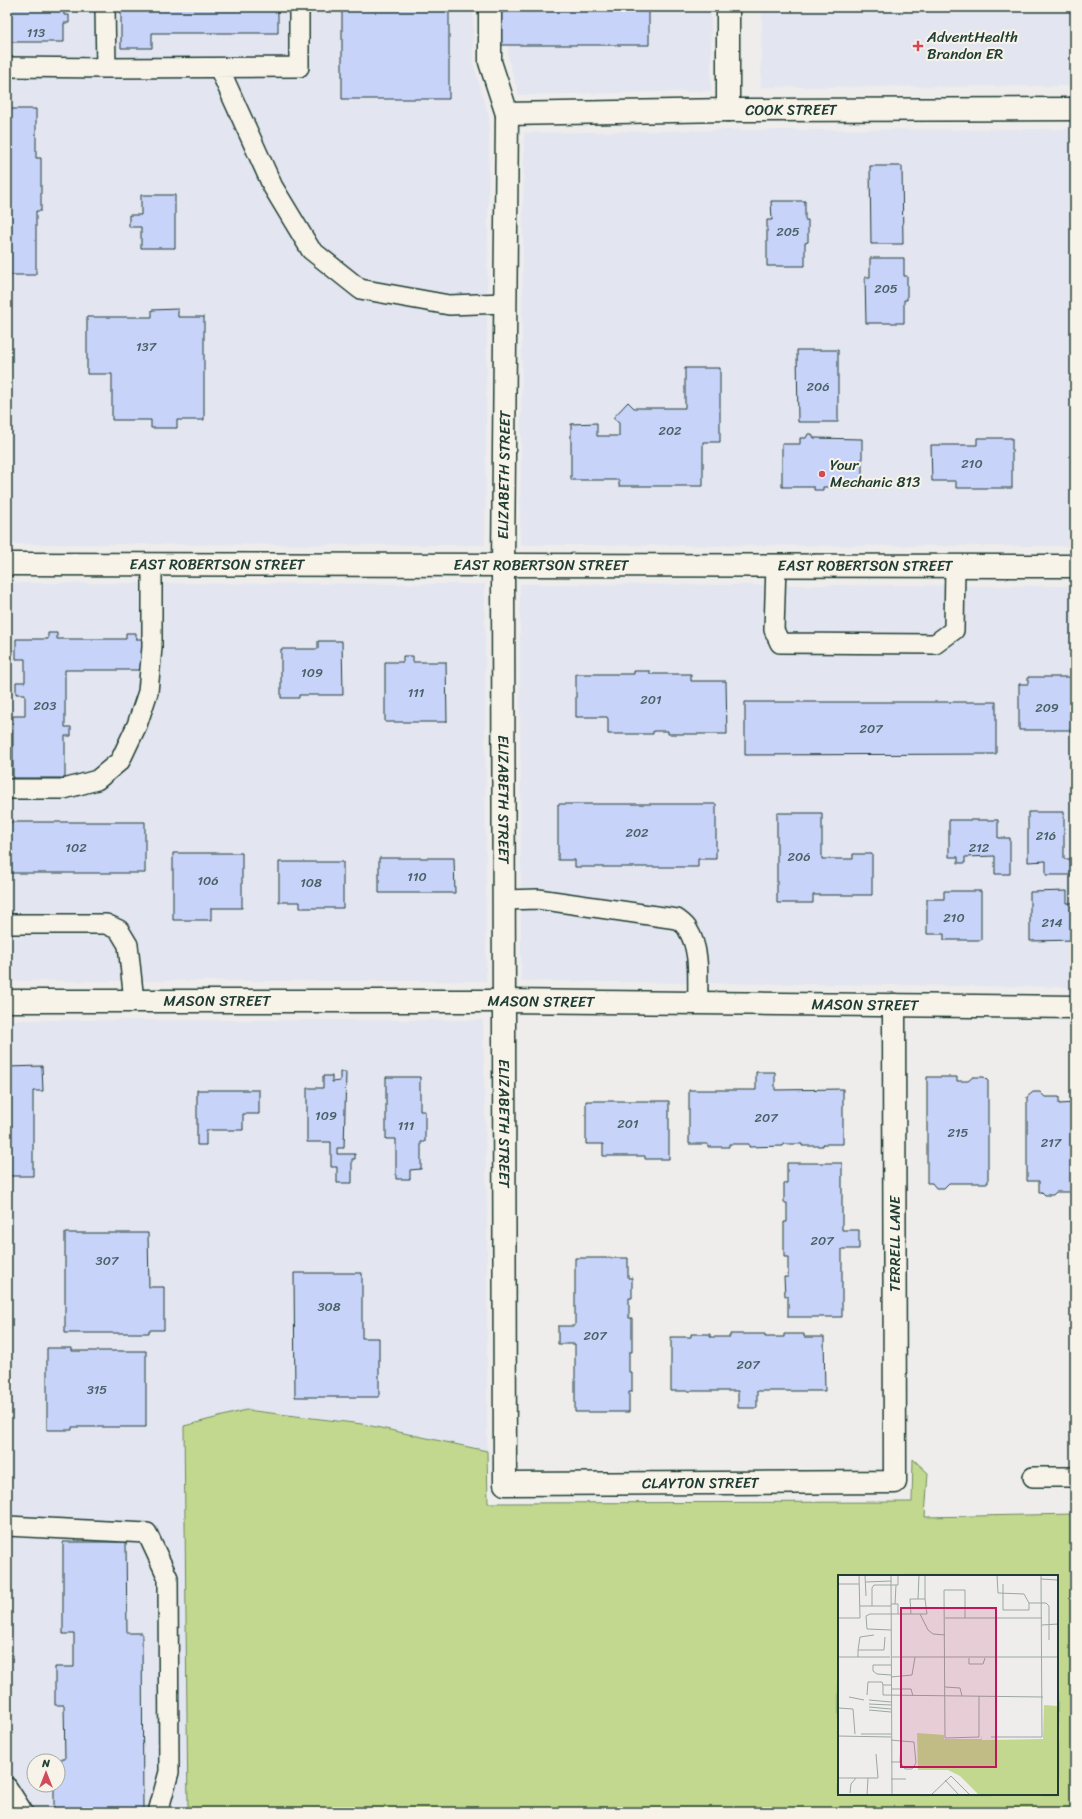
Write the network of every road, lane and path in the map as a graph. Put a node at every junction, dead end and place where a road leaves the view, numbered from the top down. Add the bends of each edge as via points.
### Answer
1 (105, 7) edge
2 (299, 7) edge
3 (490, 7) edge
4 (728, 7) edge
5 (7, 67) edge
6 (106, 68) junction
7 (219, 68) junction
8 (1075, 109) edge
9 (728, 110) junction
10 (507, 114) junction
11 (505, 303) junction
12 (7, 564) edge
13 (152, 564) junction
14 (503, 565) junction
15 (776, 565) junction
16 (955, 566) junction
17 (1075, 566) edge
18 (7, 789) edge
19 (504, 900) junction
20 (7, 924) edge
21 (7, 1001) edge
22 (134, 1001) junction
23 (504, 1001) junction
24 (698, 1003) junction
25 (894, 1005) junction
26 (1075, 1007) edge
27 (1033, 1477) dead end
28 (1075, 1477) edge
29 (895, 1482) joint
30 (505, 1484) joint
31 (7, 1526) edge
32 (7, 1787) edge
33 (23, 1812) edge
34 (158, 1812) edge

1 - 6 lane
2 - 7 lane via 299,67
3 - 10 street, ELIZABETH STREET via 490,62
4 - 9 street
5 - 6 lane
6 - 7 lane
7 - 11 lane via 273,186 311,250 360,290 449,305
8 - 9 street, COOK STREET
9 - 10 street, COOK STREET
10 - 11 street, ELIZABETH STREET
11 - 14 street, ELIZABETH STREET
12 - 13 street, EAST ROBERTSON STREET
13 - 14 street, EAST ROBERTSON STREET
13 - 18 lane via 152,647 148,692 137,725 120,761 97,780 64,789
14 - 15 street, EAST ROBERTSON STREET
14 - 19 street, ELIZABETH STREET
15 - 16 street, EAST ROBERTSON STREET
15 - 16 lane via 774,630 780,643 904,644 935,644 954,630
16 - 17 street, EAST ROBERTSON STREET
19 - 23 street, ELIZABETH STREET
19 - 24 lane via 538,899 677,919 688,929 694,944
20 - 22 lane via 106,924 119,930 128,945
21 - 22 street, MASON STREET
22 - 23 street, MASON STREET
23 - 24 street, MASON STREET
23 - 30 street, ELIZABETH STREET
24 - 25 street, MASON STREET
25 - 26 street, MASON STREET
25 - 29 street, TERRELL LANE
27 - 28 lane
29 - 30 street, CLAYTON STREET
31 - 34 lane via 147,1532 168,1578 169,1772
32 - 33 lane

